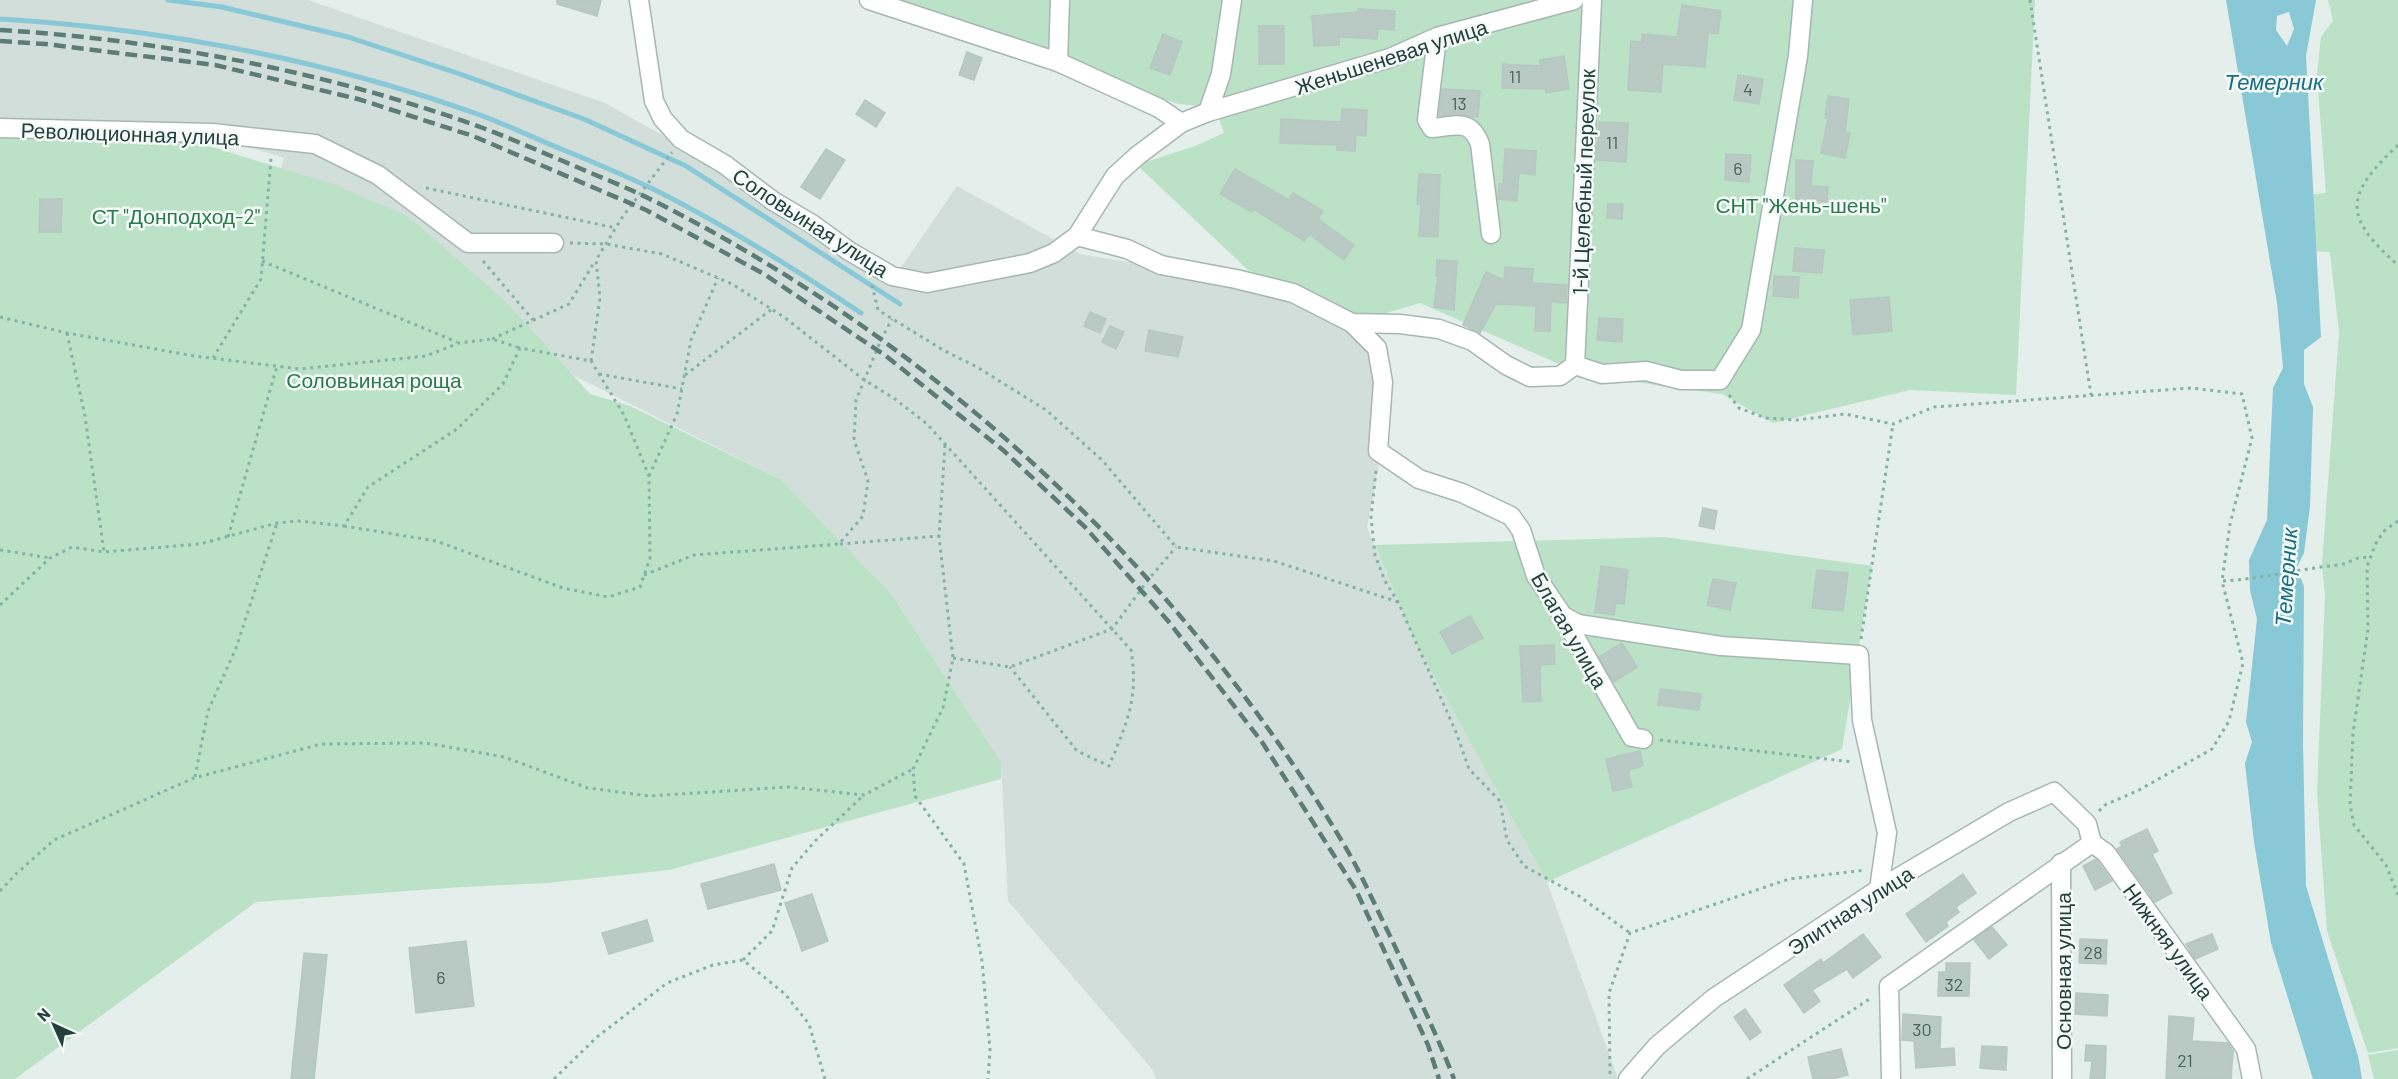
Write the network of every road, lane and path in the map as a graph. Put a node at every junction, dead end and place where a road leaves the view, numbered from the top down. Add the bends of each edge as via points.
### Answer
1 (639, 0) edge
2 (869, 0) edge
3 (1060, 0) edge
4 (1232, 0) edge
5 (1574, 0) edge
6 (1592, 0) edge
7 (1803, 0) edge
8 (2030, 0) edge
9 (1437, 37) junction
10 (1058, 62) junction
11 (1209, 112) junction
12 (1181, 123) junction
13 (0, 129) edge
14 (681, 139) junction
15 (273, 141) junction
16 (2398, 145) edge
17 (418, 187) dead end
18 (616, 228) junction
19 (1491, 234) dead end
20 (1077, 236) junction
21 (468, 243) junction
22 (554, 243) joint
23 (606, 244) junction
24 (596, 260) junction
25 (262, 261) junction
26 (866, 262) junction
27 (2398, 265) edge
28 (718, 278) junction
29 (772, 309) junction
30 (0, 317) edge
31 (892, 319) junction
32 (534, 320) junction
33 (1352, 323) junction
34 (67, 333) junction
35 (492, 339) junction
36 (459, 343) junction
37 (520, 348) junction
38 (213, 358) junction
39 (591, 360) junction
40 (1575, 365) junction
41 (277, 366) junction
42 (599, 374) junction
43 (684, 375) junction
44 (863, 379) junction
45 (1720, 380) junction
46 (681, 389) junction
47 (2091, 396) junction
48 (1893, 424) junction
49 (945, 444) junction
50 (1378, 451) junction
51 (649, 476) junction
52 (2398, 521) edge
53 (277, 523) junction
54 (344, 526) junction
55 (939, 536) junction
56 (228, 537) junction
57 (838, 544) junction
58 (1176, 548) junction
59 (0, 550) edge
60 (104, 552) junction
61 (50, 558) junction
62 (2369, 558) junction
63 (644, 575) junction
64 (2222, 581) junction
65 (1398, 602) junction
66 (0, 605) edge
67 (1563, 616) junction
68 (1112, 628) junction
69 (1859, 655) junction
70 (953, 658) junction
71 (1010, 667) junction
72 (1643, 739) joint
73 (1872, 764) junction
74 (914, 769) junction
75 (195, 778) junction
76 (864, 795) junction
77 (2086, 824) junction
78 (2092, 843) junction
79 (2061, 863) junction
80 (1880, 869) junction
81 (1879, 889) junction
82 (0, 891) edge
83 (2398, 895) edge
84 (1630, 933) junction
85 (743, 960) junction
86 (1889, 986) junction
87 (554, 1079) edge
88 (825, 1079) edge
89 (988, 1079) edge
90 (1610, 1079) edge
91 (1628, 1079) edge
92 (1747, 1079) edge
93 (1891, 1079) edge
94 (2062, 1079) edge
95 (2252, 1079) edge

1 - 14 street, Соловьиная улица via 654,101 663,119
2 - 10 street
3 - 10 street
4 - 11 street via 1221,74
5 - 9 street, Женьшеневая улица
6 - 40 street, 1-й Целебный переулок
7 - 45 street via 1798,56 1751,330
8 - 47 path
9 - 11 street, Женьшеневая улица via 1390,58
9 - 19 street via 1427,120 1432,128 1468,126 1475,131
10 - 12 street via 1159,108
11 - 12 street, Соловьиная улица
12 - 20 street, Соловьиная улица via 1115,176
13 - 15 street, Революционная улица via 213,133
14 - 18 path
14 - 26 street, Соловьиная улица
15 - 21 street, Революционная улица via 315,144 378,175
15 - 25 path
16 - 27 path via 2367,178 2357,207 2366,234
17 - 18 path
18 - 23 path
20 - 26 street, Соловьиная улица via 1054,253 1030,263 927,283 892,276
20 - 33 street via 1127,249 1161,265 1293,293
21 - 22 street
21 - 32 path
22 - 23 path
23 - 24 path
23 - 28 path via 662,254
24 - 32 path via 569,304
24 - 39 path via 600,298
25 - 36 path
25 - 38 path via 261,279
26 - 31 path via 878,310
28 - 29 path
28 - 43 path via 691,340
29 - 43 path
29 - 44 path
30 - 34 path
31 - 44 path
31 - 58 path via 1046,410 1102,460
32 - 35 path
33 - 40 street via 1438,329 1472,341 1530,377 1560,376
33 - 50 street via 1377,348 1383,382
34 - 38 path
34 - 60 path via 85,416
35 - 36 path
35 - 37 path
36 - 41 path via 426,356 300,369
37 - 39 path
37 - 54 path via 503,384 457,429 368,487
38 - 41 path
39 - 42 path
40 - 45 street via 1602,374 1646,371 1681,380
41 - 56 path
42 - 46 path
42 - 51 path via 624,415
43 - 46 path
44 - 49 path via 927,424
44 - 57 path via 856,400 855,440 868,481 863,516
45 - 48 path via 1739,408 1766,418 1797,420 1845,414
46 - 51 path via 676,414
47 - 48 path via 1934,407
47 - 64 path via 2191,387 2242,394 2252,438 2230,524
48 - 69 path
49 - 55 path
49 - 68 path
50 - 65 path via 1371,517 1376,555 1385,582
50 - 67 street, Благая улица via 1419,479 1462,493 1511,516 1521,530 1536,576
51 - 63 path via 650,558
52 - 62 path via 2381,535
53 - 54 path
53 - 56 path
53 - 75 path via 236,648 208,711
54 - 63 path via 436,541 563,588 609,597 640,587
55 - 57 path
55 - 70 path
56 - 60 path via 200,544
57 - 63 path via 694,555
58 - 65 path via 1274,561
58 - 68 path
59 - 61 path
60 - 61 path via 72,547
61 - 66 path
62 - 64 path via 2360,556 2341,565
62 - 83 path via 2368,629 2353,733 2351,814 2357,830 2386,865
64 - 77 path via 2242,663 2229,721 2212,749 2105,805
65 - 84 path via 1469,769 1500,801 1507,840 1524,866 1579,896
67 - 69 street via 1578,624 1721,646
67 - 72 street, Благая улица via 1632,738
68 - 71 path
68 - 71 path via 1131,650 1135,676 1130,717 1109,766 1077,751
69 - 73 street via 1862,720
70 - 71 path
70 - 74 path via 943,708
72 - 73 path
73 - 80 street via 1887,833
74 - 76 path
74 - 89 path via 915,796 964,864 982,961 990,1048
75 - 76 path via 321,744 426,743 504,757 588,788 649,796 788,787
75 - 82 path via 54,840
76 - 85 path via 792,868 772,932
77 - 78 street
77 - 81 street, Элитная улица via 2054,792 2010,812
78 - 79 street
78 - 95 street, Нижняя улица via 2106,853 2246,1049
79 - 86 street
79 - 94 street, Основная улица
80 - 81 street
80 - 84 path via 1789,879
81 - 91 street, Элитная улица via 1714,998 1657,1046
84 - 90 path via 1609,993
85 - 87 path via 713,965 668,983 597,1037
85 - 88 path via 786,994 809,1024
86 - 92 path
86 - 93 street

